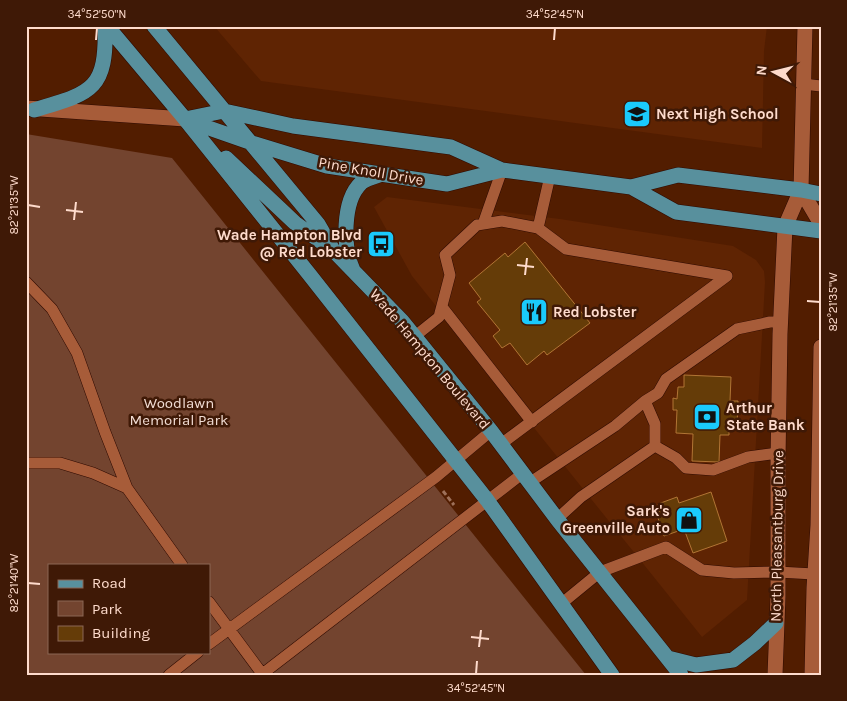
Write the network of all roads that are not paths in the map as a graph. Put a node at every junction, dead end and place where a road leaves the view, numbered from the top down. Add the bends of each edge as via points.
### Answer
1 (106, 26) edge
2 (154, 26) edge
3 (806, 26) edge
4 (803, 84) junction
5 (821, 86) edge
6 (30, 109) edge
7 (224, 111) junction
8 (185, 119) junction
9 (249, 142) junction
10 (502, 170) junction
11 (382, 174) junction
12 (550, 176) junction
13 (631, 187) junction
14 (801, 190) junction
15 (821, 194) edge
16 (483, 224) junction
17 (821, 224) edge
18 (785, 227) junction
19 (538, 228) junction
20 (821, 231) edge
21 (334, 250) junction
22 (353, 271) junction
23 (26, 282) edge
24 (442, 307) junction
25 (780, 322) junction
26 (414, 337) junction
27 (821, 347) edge
28 (820, 378) edge
29 (645, 401) junction
30 (532, 422) junction
31 (491, 430) junction
32 (501, 444) junction
33 (655, 446) junction
34 (778, 453) junction
35 (455, 462) junction
36 (26, 463) edge
37 (820, 466) edge
38 (526, 479) junction
39 (126, 488) junction
40 (487, 500) junction
41 (557, 519) junction
42 (819, 525) edge
43 (181, 564) edge
44 (600, 572) junction
45 (778, 572) junction
46 (814, 574) junction
47 (210, 603) edge
48 (561, 604) junction
49 (776, 623) junction
50 (228, 630) junction
51 (210, 643) edge
52 (195, 654) edge
53 (668, 658) junction
54 (262, 674) edge
55 (169, 675) edge
56 (612, 675) edge
57 (681, 675) edge
58 (775, 675) edge
59 (812, 675) edge

1 - 6 main road via 104,63 91,88 73,98
1 - 8 main road
2 - 7 main road, Wade Hampton Boulevard
3 - 4 main road
4 - 5 lane
4 - 14 main road
6 - 8 main road, Pine Knoll Drive
7 - 8 main road, Pine Knoll Drive
7 - 9 main road, Wade Hampton Boulevard
7 - 10 main road, Pine Knoll Drive via 293,126 451,146
8 - 9 main road, Pine Knoll Drive
8 - 21 main road via 295,223
8 - 35 main road
9 - 11 main road, Pine Knoll Drive via 327,166
9 - 21 main road, Wade Hampton Boulevard via 318,224
10 - 11 main road, Pine Knoll Drive via 446,184
10 - 12 main road, Pine Knoll Drive
10 - 16 lane
11 - 22 main road via 361,183 350,200 345,229
12 - 13 main road, Pine Knoll Drive
12 - 19 lane
13 - 14 main road, Pine Knoll Drive via 678,175
13 - 18 main road, Pine Knoll Drive via 676,212
14 - 15 main road
14 - 17 main road
14 - 18 main road, North Pleasantburg Drive
16 - 19 lane via 502,221
16 - 24 lane via 477,224 445,255 450,275
18 - 20 main road, Pine Knoll Drive
18 - 25 main road, North Pleasantburg Drive
19 - 30 lane via 566,248 727,276
21 - 22 main road, Wade Hampton Boulevard
22 - 26 main road, Wade Hampton Boulevard
23 - 39 lane via 52,309 77,353
24 - 26 lane via 439,317
24 - 30 lane
25 - 29 lane via 737,330 666,379 658,393
25 - 34 main road, North Pleasantburg Drive
26 - 31 main road, Wade Hampton Boulevard
27 - 28 main road
28 - 37 main road
29 - 33 lane via 655,424
29 - 38 lane via 614,426
30 - 32 lane
31 - 32 main road, Wade Hampton Boulevard
31 - 35 lane
32 - 38 main road, Wade Hampton Boulevard
33 - 34 lane via 686,468 713,470 748,458
33 - 41 lane via 581,497
34 - 45 main road, North Pleasantburg Drive
35 - 40 main road
35 - 50 lane
36 - 39 lane via 60,463
37 - 42 main road
38 - 40 lane
38 - 41 main road, Wade Hampton Boulevard
39 - 43 lane
40 - 48 main road
40 - 54 lane
41 - 44 main road, Wade Hampton Boulevard
42 - 46 main road
44 - 45 lane via 666,547 702,570 734,574
44 - 48 lane
44 - 53 main road, Wade Hampton Boulevard
45 - 46 lane
45 - 49 main road, North Pleasantburg Drive
46 - 59 main road
47 - 50 lane
48 - 56 main road
49 - 53 main road via 733,660 696,665
49 - 58 main road, North Pleasantburg Drive
50 - 51 lane
50 - 54 lane
52 - 55 lane
53 - 57 main road, Wade Hampton Boulevard

